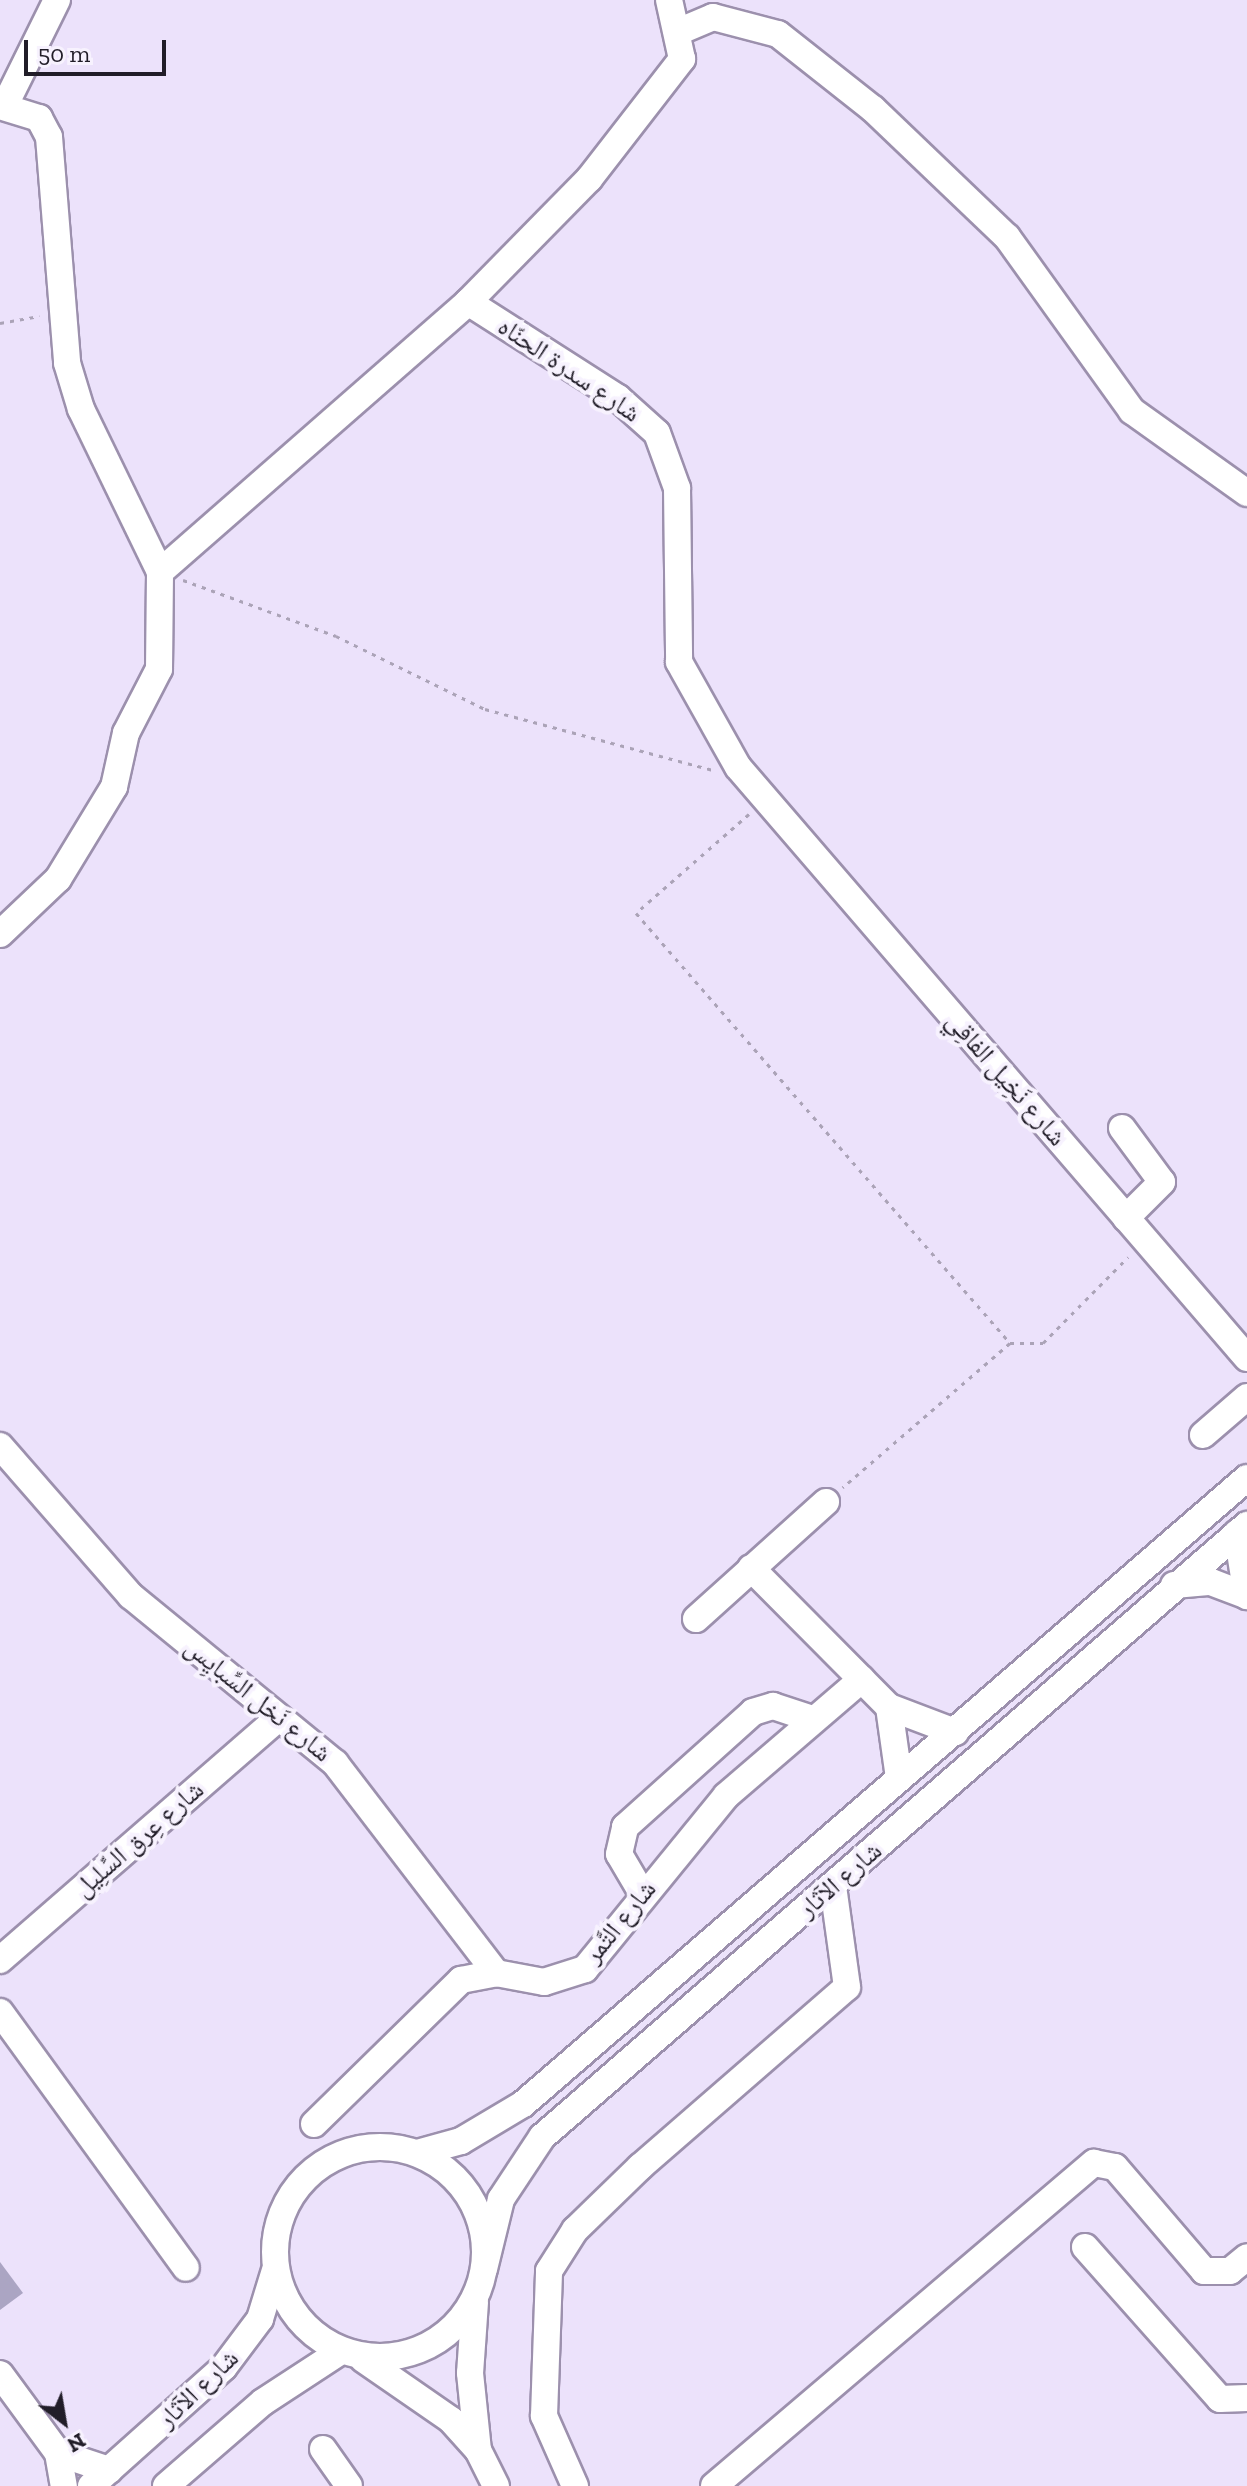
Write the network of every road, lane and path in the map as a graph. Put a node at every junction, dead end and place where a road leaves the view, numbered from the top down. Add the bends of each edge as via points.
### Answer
1 (57, 0) edge
2 (669, 0) edge
3 (680, 31) junction
4 (3, 104) edge
5 (468, 302) junction
6 (58, 311) junction
7 (0, 323) edge
8 (1247, 493) edge
9 (160, 572) junction
10 (747, 779) junction
11 (764, 802) junction
12 (0, 934) edge
13 (1122, 1128) dead end
14 (1126, 1218) junction
15 (1145, 1240) junction
16 (1010, 1343) junction
17 (1247, 1358) edge
18 (1247, 1397) edge
19 (1203, 1435) dead end
20 (0, 1446) edge
21 (1247, 1478) edge
22 (826, 1502) joint
23 (1242, 1529) edge
24 (751, 1568) junction
25 (1174, 1585) junction
26 (1247, 1596) edge
27 (696, 1619) dead end
28 (862, 1679) junction
29 (889, 1707) junction
30 (278, 1718) junction
31 (812, 1719) junction
32 (955, 1732) junction
33 (899, 1778) junction
34 (833, 1886) junction
35 (642, 1893) junction
36 (0, 1960) edge
37 (496, 1973) junction
38 (4, 2026) edge
39 (314, 2124) dead end
40 (417, 2153) junction
41 (1085, 2247) dead end
42 (1247, 2257) edge
43 (186, 2268) dead end
44 (484, 2269) junction
45 (275, 2270) junction
46 (476, 2296) junction
47 (347, 2352) junction
48 (0, 2374) edge
49 (1247, 2398) edge
50 (323, 2449) dead end
51 (478, 2450) junction
52 (58, 2453) junction
53 (100, 2478) edge
54 (64, 2486) edge
55 (166, 2486) edge
56 (349, 2486) edge
57 (496, 2486) edge
58 (575, 2486) edge
59 (714, 2486) edge

1 - 4 street
2 - 3 street
3 - 5 street via 676,71 589,179
3 - 8 street via 713,17 778,34 873,109 1007,237 1111,384 1166,440
4 - 6 street via 39,118 49,137
5 - 9 street
5 - 10 street, شارع سدرة الحنّاه via 618,398 657,433 677,488 679,662
6 - 7 path
6 - 9 street via 81,409
9 - 10 path via 336,636 485,709
9 - 12 street via 159,669 126,733 114,787 58,879
10 - 11 street, شارع سدرة الحنّاه
11 - 14 street, شارع نَخِيل الفاقِي
11 - 16 path via 636,913
13 - 14 street via 1162,1182
14 - 15 street, شارع نَخِيل الفاقِي
15 - 16 path via 1043,1343
15 - 17 street, شارع نَخِيل الفاقِي
16 - 22 path
18 - 19 street
20 - 30 street, شارع نَخل السِّبايِس via 131,1596
21 - 32 street, شارع الآثار
22 - 24 street
23 - 25 street, شارع الآثار
23 - 26 street
24 - 27 street
24 - 28 street
25 - 26 street via 1211,1582
25 - 34 street, شارع الآثار
28 - 29 street
28 - 31 street, شارع التَّمر
29 - 32 street
29 - 33 street
30 - 36 street, شارع عِرق السِّلِيل
30 - 37 street, شارع نَخل السِّبايِس via 353,1781
31 - 35 street, شارع التَّمر via 726,1796
31 - 35 street via 773,1706 753,1712 625,1827 619,1854
32 - 33 street, شارع الآثار
33 - 40 street, شارع الآثار via 523,2104 461,2141
34 - 44 street, شارع الآثار via 542,2137 501,2199
34 - 58 street via 847,1987 640,2167 575,2230 549,2271 541,2395
35 - 37 street, شارع التَّمر via 585,1969 544,1982
37 - 39 street, شارع التَّمر via 444,1990
38 - 43 street
40 - 44 street via 443,2167 478,2212
40 - 45 street via 362,2148 312,2171 280,2216
41 - 49 street via 1220,2399
42 - 59 street via 1222,2274 1204,2271 1115,2167 1094,2163
44 - 46 street
45 - 47 street via 298,2319
45 - 53 street, شارع الآثار via 249,2338
46 - 47 street via 460,2321 424,2347 382,2358
46 - 51 street via 470,2373
47 - 51 street via 421,2394
47 - 55 street, شارع الآثار via 263,2402
48 - 52 street
50 - 56 street
51 - 57 street
52 - 53 street
52 - 54 street

